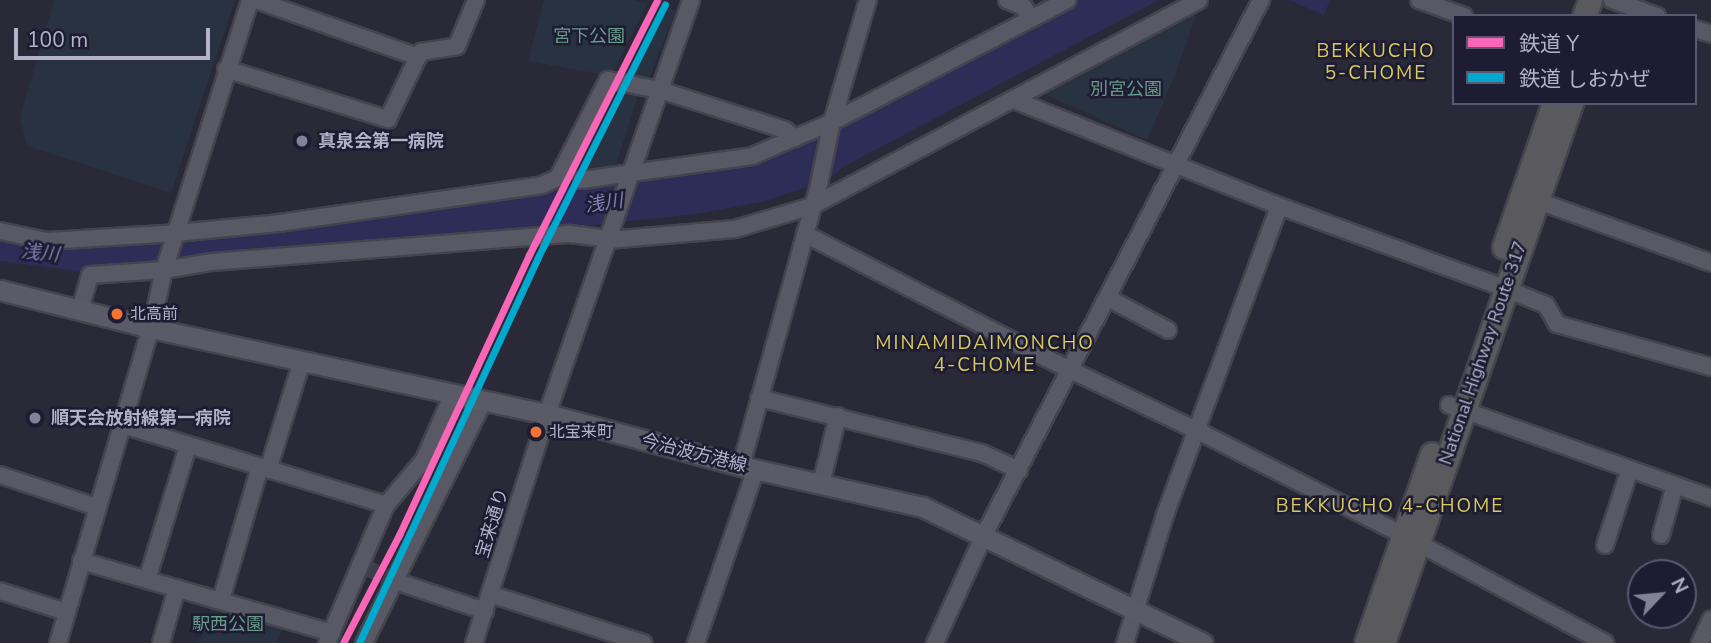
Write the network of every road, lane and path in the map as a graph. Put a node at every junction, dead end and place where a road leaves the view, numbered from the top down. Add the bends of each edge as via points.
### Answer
1 (250, 0) edge
2 (256, 0) edge
3 (476, 0) edge
4 (691, 0) edge
5 (868, 0) edge
6 (1007, 0) edge
7 (1067, 0) edge
8 (1199, 0) edge
9 (1261, 0) edge
10 (1419, 0) edge
11 (1612, 0) edge
12 (1458, 14) edge
13 (1651, 14) edge
14 (1030, 19) junction
15 (418, 57) junction
16 (226, 69) junction
17 (660, 90) junction
18 (1014, 100) junction
19 (1552, 105) edge
20 (1570, 105) edge
21 (831, 126) junction
22 (795, 138) junction
23 (1175, 164) junction
24 (630, 175) junction
25 (582, 180) dead end
26 (1529, 198) junction
27 (811, 206) junction
28 (1279, 206) junction
29 (0, 231) edge
30 (805, 234) junction
31 (175, 235) junction
32 (608, 240) junction
33 (1711, 263) edge
34 (164, 270) junction
35 (1498, 286) junction
36 (0, 290) edge
37 (1108, 298) junction
38 (80, 310) junction
39 (151, 328) junction
40 (1168, 330) dead end
41 (302, 361) junction
42 (1711, 367) edge
43 (1072, 369) junction
44 (452, 396) junction
45 (760, 398) junction
46 (484, 400) junction
47 (1456, 408) junction
48 (547, 414) junction
49 (838, 416) junction
50 (123, 425) junction
51 (1196, 429) junction
52 (188, 446) junction
53 (264, 468) junction
54 (748, 468) junction
55 (1019, 470) junction
56 (1630, 470) junction
57 (0, 475) edge
58 (821, 484) junction
59 (1675, 485) junction
60 (1711, 498) edge
61 (386, 505) junction
62 (97, 507) junction
63 (1661, 535) dead end
64 (983, 537) junction
65 (1410, 540) junction
66 (1605, 545) dead end
67 (81, 561) junction
68 (147, 580) junction
69 (395, 581) junction
70 (177, 588) junction
71 (0, 591) edge
72 (490, 594) junction
73 (221, 600) junction
74 (485, 611) junction
75 (66, 612) junction
76 (1137, 612) junction
77 (1711, 619) edge
78 (330, 638) edge
79 (1382, 642) edge
80 (58, 643) edge
81 (161, 643) edge
82 (364, 643) edge
83 (474, 643) edge
84 (643, 643) edge
85 (696, 643) edge
86 (935, 643) edge
87 (1125, 643) edge
88 (1202, 643) edge
89 (1605, 643) edge
90 (1700, 643) edge

1 - 16 street
2 - 15 street
3 - 15 street via 457,46 421,52
4 - 17 street, 宝来通り
5 - 21 street
6 - 14 street via 1024,7
7 - 14 street
8 - 18 street
9 - 23 street
10 - 12 street
11 - 13 street
14 - 21 street
15 - 16 street via 388,119
16 - 31 street
17 - 22 street via 786,130
17 - 24 street, 宝来通り
17 - 31 street via 608,80 558,178 542,185
18 - 23 street
18 - 27 street
19 - 26 highway, National Highway Route 317
20 - 26 highway, National Highway Route 317
21 - 22 street
21 - 27 street
22 - 24 street via 752,156
23 - 28 street
23 - 37 street
24 - 25 street
24 - 32 street, 宝来通り
26 - 33 street
26 - 35 highway, National Highway Route 317
27 - 30 street
27 - 32 street via 735,229
28 - 35 street
28 - 51 street
29 - 31 street via 47,241
30 - 43 street
30 - 45 street
31 - 34 street
32 - 34 street via 556,235 212,261
32 - 48 street, 宝来通り
34 - 38 street via 90,275
34 - 39 street
35 - 42 street via 1546,305 1557,324
35 - 47 highway, National Highway Route 317
36 - 38 main road, 今治波方港線
37 - 40 street
37 - 43 street
38 - 39 main road, 今治波方港線
39 - 41 main road, 今治波方港線
39 - 50 street
41 - 44 main road, 今治波方港線
41 - 53 street
43 - 51 street
43 - 55 street
44 - 46 main road, 今治波方港線
44 - 61 street via 424,460
45 - 49 street
45 - 54 street
46 - 48 main road, 今治波方港線
46 - 69 street
47 - 56 street
47 - 65 highway, National Highway Route 317
48 - 54 main road, 今治波方港線
48 - 72 street, 宝来通り
49 - 55 street via 982,453
49 - 58 street
50 - 52 street
50 - 62 street
51 - 65 street
51 - 76 street
52 - 53 street
52 - 68 street
53 - 61 street
53 - 73 street
54 - 58 main road, 今治波方港線
54 - 85 street
55 - 64 street
56 - 59 street
56 - 66 street
57 - 62 street
58 - 64 main road, 今治波方港線 via 923,507
59 - 60 street
59 - 63 street
61 - 78 street
62 - 67 street
64 - 76 main road, 今治波方港線
64 - 86 street
65 - 79 highway, National Highway Route 317
65 - 89 street
67 - 68 street
67 - 75 street
68 - 70 street
69 - 74 street
69 - 82 street
70 - 73 street
70 - 81 street
71 - 75 street
72 - 74 street, 宝来通り
72 - 84 street
73 - 78 street
74 - 83 street, 宝来通り
75 - 80 street
76 - 87 street
76 - 88 main road, 今治波方港線
77 - 90 street

